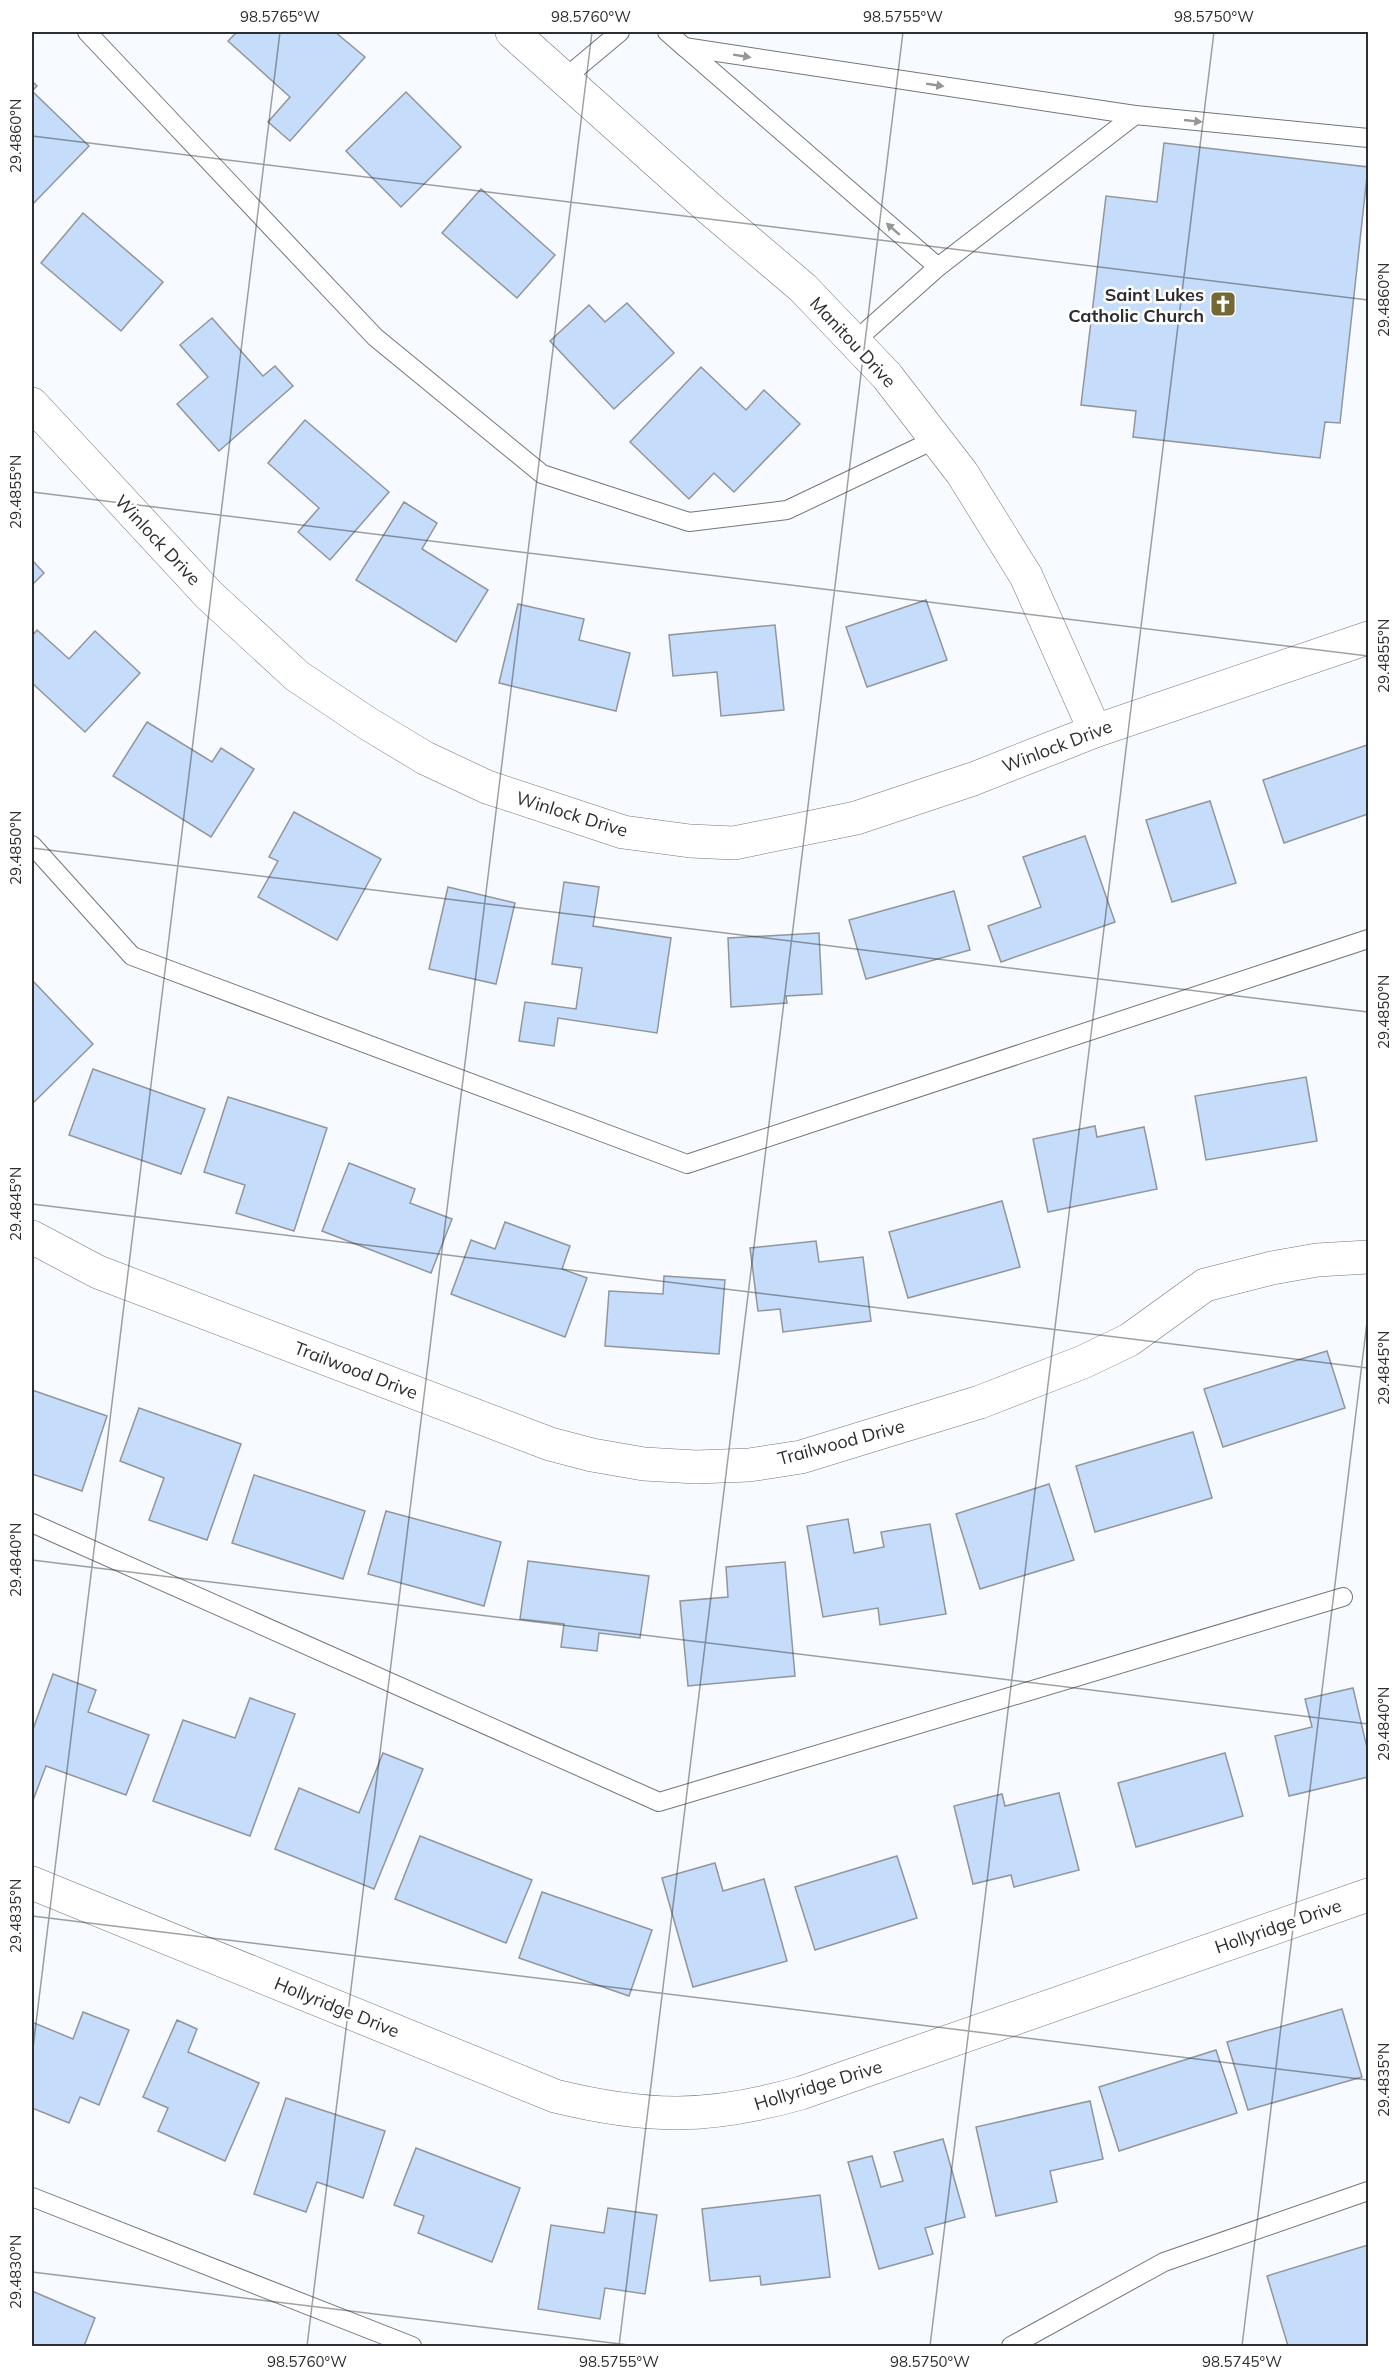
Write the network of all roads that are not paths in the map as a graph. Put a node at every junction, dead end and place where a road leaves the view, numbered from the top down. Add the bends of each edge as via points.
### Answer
1 (87, 32) edge
2 (512, 32) edge
3 (620, 32) edge
4 (667, 32) edge
5 (684, 47) junction
6 (565, 78) junction
7 (1135, 115) junction
8 (1368, 138) edge
9 (938, 267) junction
10 (854, 342) junction
11 (32, 404) edge
12 (936, 439) junction
13 (1368, 638) edge
14 (1095, 731) junction
15 (32, 845) edge
16 (1368, 939) edge
17 (32, 1237) edge
18 (1368, 1257) edge
19 (32, 1523) edge
20 (1342, 1597) dead end
21 (32, 1883) edge
22 (1368, 1895) edge
23 (1368, 2191) edge
24 (32, 2197) edge
25 (412, 2346) edge
26 (1011, 2346) edge

1 - 12 lane via 375,337 542,474 690,522 787,510
2 - 6 street, Manitou Drive
3 - 6 lane
4 - 5 lane
5 -> 7 lane
9 -> 5 lane
6 - 10 street, Manitou Drive via 803,288
7 -> 8 lane
7 - 9 lane
9 - 10 lane
10 - 12 street, Manitou Drive via 887,376
11 - 14 street, Winlock Drive via 209,595 297,676 425,758 487,787 623,832 734,843 856,818 973,779
12 - 14 street, Manitou Drive via 962,472 1026,576
13 - 14 street, Winlock Drive
15 - 16 lane via 132,956 687,1164
17 - 18 street, Trailwood Drive via 98,1272 550,1444 644,1464 696,1467 749,1465 801,1457 980,1402 1129,1340 1205,1285 1317,1260
19 - 20 lane via 659,1802
21 - 22 street, Hollyridge Drive via 555,2096 636,2112 678,2114 761,2105 801,2093
23 - 26 lane via 1164,2262
24 - 25 lane

